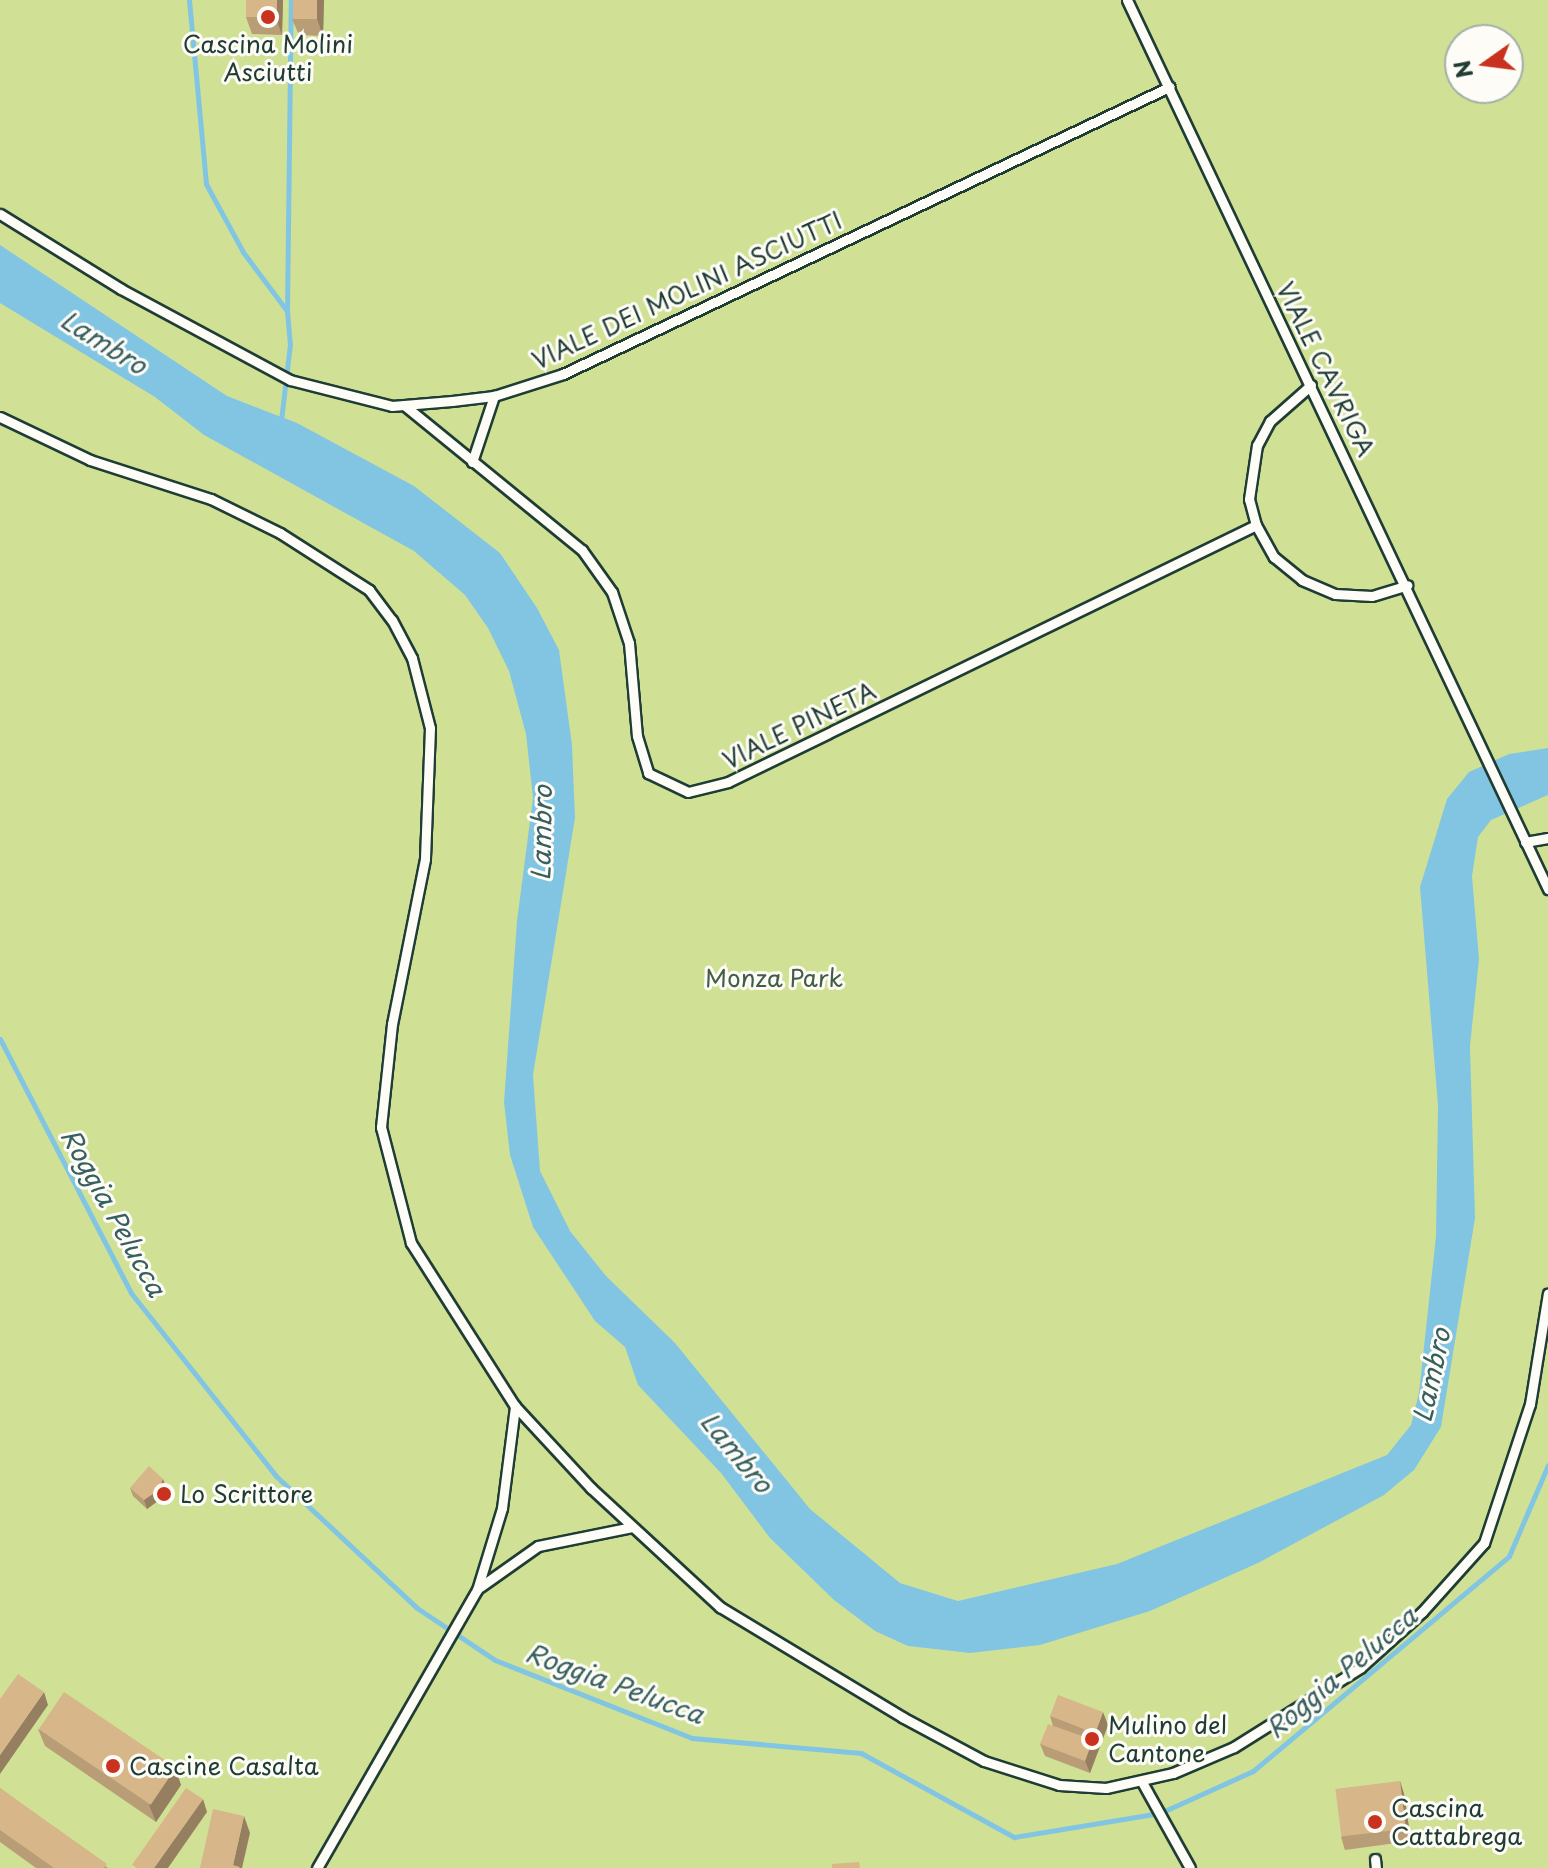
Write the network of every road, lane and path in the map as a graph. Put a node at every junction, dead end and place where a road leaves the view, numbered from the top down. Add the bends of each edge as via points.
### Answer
1 (1127, 0) edge
2 (1169, 87) junction
3 (0, 214) edge
4 (1311, 385) junction
5 (494, 396) junction
6 (404, 405) junction
7 (0, 417) edge
8 (472, 462) junction
9 (1256, 525) junction
10 (1407, 585) junction
11 (1548, 838) edge
12 (1525, 842) junction
13 (1548, 889) edge
14 (1548, 1293) edge
15 (515, 1406) junction
16 (632, 1527) junction
17 (477, 1590) junction
18 (1142, 1782) junction
19 (317, 1868) edge
20 (1190, 1868) edge

1 - 2 lane, VIALE CAVRIGA
2 - 4 lane, VIALE CAVRIGA
2 - 5 lane, VIALE DEI MOLINI ASCIUTTI via 563,374
3 - 6 lane, VIALE DEI MOLINI ASCIUTTI via 121,289 285,378
4 - 9 lane via 1270,421 1257,445 1249,499
4 - 10 lane, VIALE CAVRIGA
5 - 6 lane, VIALE DEI MOLINI ASCIUTTI
5 - 8 lane
6 - 8 lane, VIALE PINETA
7 - 15 lane via 90,460 211,499 280,533 369,590 412,658 430,728 431,792 381,1127 411,1243
8 - 9 lane, VIALE PINETA via 582,550 612,592 629,643 637,736 648,773 688,792 728,782
9 - 10 lane via 1274,557 1324,590 1372,596
10 - 12 lane, VIALE CAVRIGA
11 - 12 lane
12 - 13 lane
14 - 18 lane via 1530,1404 1484,1543 1422,1612 1360,1668 1234,1747
15 - 16 lane
15 - 17 lane via 502,1508
16 - 17 lane via 538,1546
16 - 18 lane via 720,1607 984,1761 1059,1785 1106,1788
17 - 19 lane
18 - 20 lane

